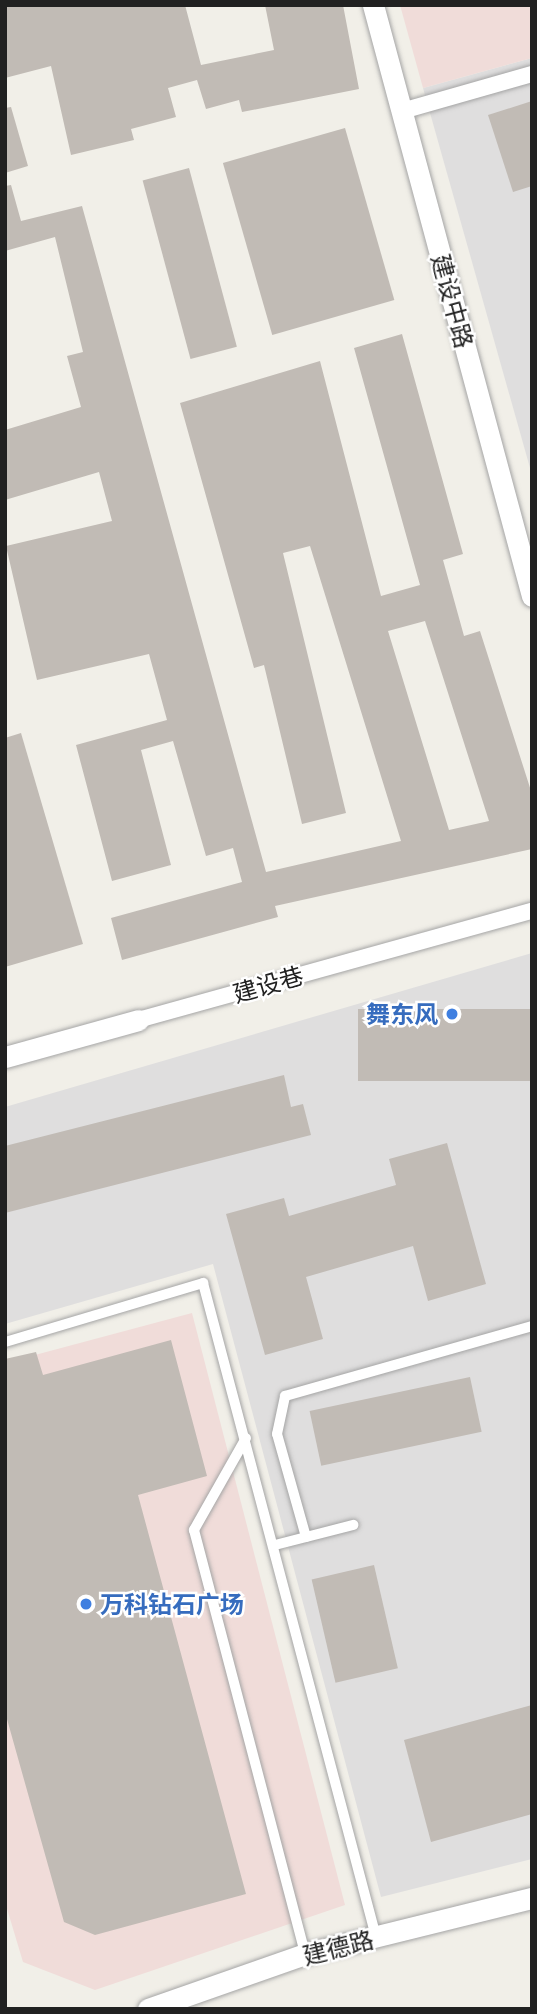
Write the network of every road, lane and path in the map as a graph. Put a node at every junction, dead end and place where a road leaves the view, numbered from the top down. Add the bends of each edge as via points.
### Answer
1 (373, 5) edge
2 (532, 74) edge
3 (402, 111) junction
4 (532, 596) edge
5 (532, 911) edge
6 (138, 1020) joint
7 (5, 1057) edge
8 (532, 1326) edge
9 (5, 1342) edge
10 (246, 1438) junction
11 (353, 1525) dead end
12 (306, 1537) junction
13 (275, 1545) junction
14 (532, 1898) edge
15 (376, 1937) junction
16 (305, 1954) junction
17 (148, 2009) edge

1 - 3 street, 建设中路
2 - 3 street
3 - 4 street, 建设中路
5 - 6 street, 建设巷
6 - 7 street, 建设巷
8 - 12 lane via 285,1396 277,1434
9 - 10 lane via 203,1283
10 - 13 lane
10 - 16 lane via 194,1530
11 - 12 lane
12 - 13 lane
13 - 15 lane
14 - 15 street, 建德路
15 - 16 street, 建德路
16 - 17 street, 建德路

